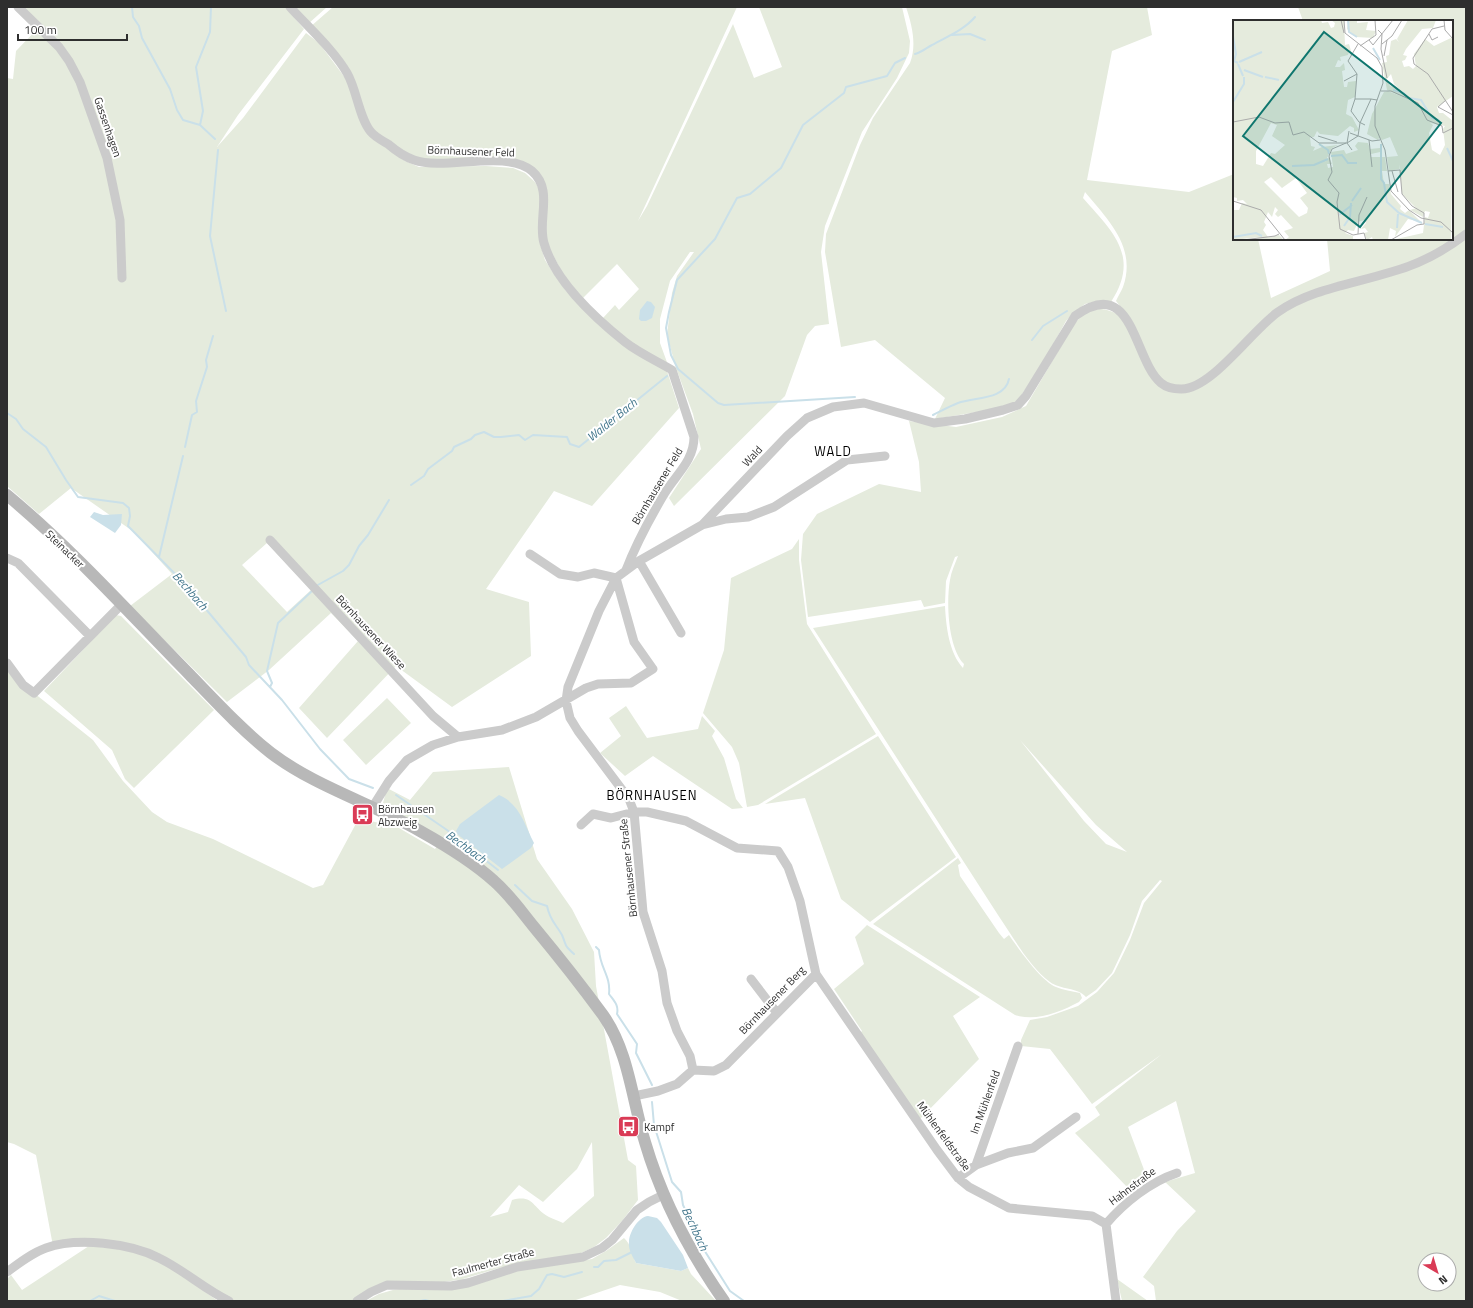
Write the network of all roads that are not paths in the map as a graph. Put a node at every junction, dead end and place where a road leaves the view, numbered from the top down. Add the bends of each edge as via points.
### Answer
1 (18, 7) edge
2 (290, 7) edge
3 (1466, 234) edge
4 (122, 278) dead end
5 (885, 456) dead end
6 (7, 495) edge
7 (702, 525) junction
8 (270, 540) dead end
9 (530, 554) dead end
10 (7, 558) edge
11 (639, 561) junction
12 (626, 570) junction
13 (616, 578) junction
14 (121, 605) junction
15 (681, 634) dead end
16 (90, 636) junction
17 (7, 663) edge
18 (566, 701) junction
19 (458, 737) junction
20 (372, 808) junction
21 (634, 812) junction
22 (581, 825) dead end
23 (816, 974) junction
24 (751, 979) dead end
25 (777, 1014) junction
26 (1018, 1046) dead end
27 (693, 1070) junction
28 (633, 1093) junction
29 (1076, 1117) dead end
30 (976, 1165) junction
31 (1177, 1173) dead end
32 (958, 1178) junction
33 (663, 1195) junction
34 (1106, 1224) junction
35 (8, 1271) edge
36 (229, 1301) edge
37 (357, 1301) edge
38 (724, 1301) edge
39 (1116, 1301) edge

1 - 4 street, Gassenhagen via 59,47 70,61 80,82 107,158 120,220
2 - 12 street, Börnhausener Feld via 347,73 370,132 394,149 414,160 436,163 517,163 532,171 542,185 545,195 544,242 570,291 626,343 672,370 694,437 694,447 664,494
3 - 7 street, Wald via 1429,257 1393,272 1300,298 1276,313 1215,372 1193,388 1169,388 1161,383 1154,375 1133,330 1121,313 1112,307 1099,304 1086,308 1075,316 1026,396 1018,404 965,419 934,422 864,403 833,406 807,418 787,436
5 - 7 street via 847,460 774,507 748,517
6 - 14 main road, Steinacker
7 - 11 street, Börnhausener Straße
8 - 19 street, Börnhausener Wiese via 433,716
9 - 13 street via 560,574 578,577 594,573
10 - 16 street via 18,563
11 - 12 street, Börnhausener Straße
11 - 15 street
12 - 13 street, Börnhausener Straße
13 - 18 street, Börnhausener Straße via 568,687
13 - 18 street via 634,642 653,669 631,683 598,684 586,688
14 - 16 street
14 - 20 main road, Steinacker via 227,712 272,753
16 - 17 street via 34,693 23,685
18 - 19 street via 536,717 502,730
18 - 21 street, Börnhausener Straße via 570,718 629,800
19 - 20 street via 433,745 407,760 389,781
20 - 28 main road, Steinacker via 419,830 495,882 570,970 605,1018 616,1039
21 - 22 street via 611,818 593,814
21 - 23 street, Börnhausener Berg via 647,812 686,821 737,848 778,851 788,867 800,901
21 - 27 street, Börnhausener Straße via 643,912 662,971 667,1003 690,1056
23 - 25 street, Börnhausener Berg
23 - 32 street, Mühlenfeldstraße
24 - 25 street
25 - 27 street, Börnhausener Berg via 726,1065 714,1071
26 - 30 street, Im Mühlenfeld
27 - 28 street via 677,1084 658,1091
28 - 33 main road, Steinacker via 644,1141
29 - 30 street via 1032,1148 1008,1153
30 - 32 street
31 - 34 street, Hahnstraße via 1159,1179
32 - 34 street, Mühlenfeldstraße via 969,1187 1009,1208 1092,1216
33 - 37 street, Faulmerter Straße via 637,1210 602,1248 583,1257 517,1267 451,1286 387,1286
33 - 38 main road, Steinacker via 701,1268
34 - 39 street
35 - 36 street via 38,1252 54,1246 103,1243 124,1245 160,1258

